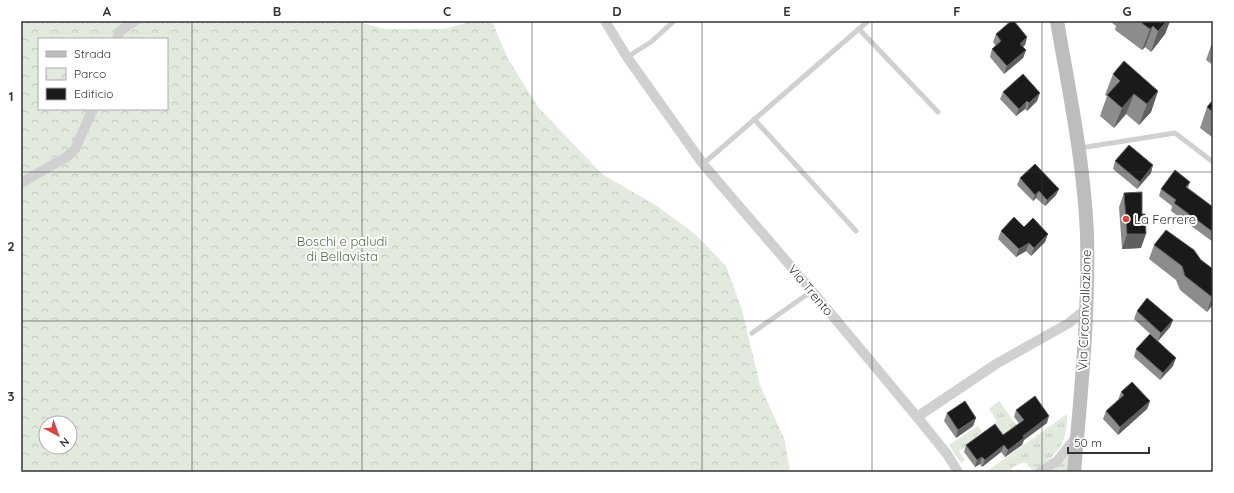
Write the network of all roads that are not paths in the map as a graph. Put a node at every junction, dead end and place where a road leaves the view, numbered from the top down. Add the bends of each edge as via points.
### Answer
1 (135, 21) edge
2 (605, 21) edge
3 (674, 21) edge
4 (868, 21) edge
5 (1057, 21) edge
6 (859, 29) junction
7 (117, 38) edge
8 (628, 57) junction
9 (93, 110) edge
10 (938, 112) dead end
11 (754, 119) junction
12 (1078, 148) junction
13 (1213, 162) edge
14 (703, 164) junction
15 (21, 183) edge
16 (856, 230) dead end
17 (812, 291) junction
18 (1085, 310) junction
19 (752, 333) dead end
20 (916, 417) junction
21 (1077, 436) junction
22 (958, 472) edge
23 (1040, 472) edge
24 (1074, 472) edge

1 - 7 street via 120,31
2 - 8 street, Via Trento
3 - 8 lane via 651,42
4 - 6 lane
5 - 12 main road, Via Circonvallazione
6 - 10 lane
6 - 11 lane
8 - 14 street, Via Trento
9 - 15 street via 74,149 68,156
11 - 14 lane
11 - 16 lane
12 - 13 lane via 1175,133
12 - 18 main road, Via Circonvallazione via 1086,233
14 - 17 street, Via Trento
17 - 19 lane
17 - 20 street, Via Trento
18 - 20 street via 1069,323 996,364
18 - 21 main road, Via Circonvallazione
20 - 22 street, Via Trento via 947,454
21 - 23 street via 1057,461
21 - 24 main road, Via Circonvallazione

